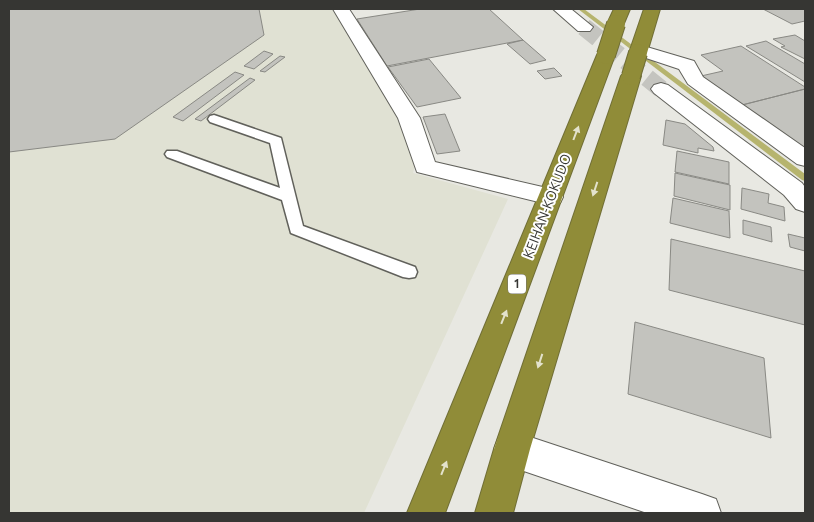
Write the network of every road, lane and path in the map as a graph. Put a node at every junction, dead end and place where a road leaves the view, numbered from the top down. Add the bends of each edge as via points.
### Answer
1 (341, 9) edge
2 (561, 9) edge
3 (652, 9) edge
4 (619, 17) edge
5 (584, 27) tunnel mouth
6 (636, 59) junction
7 (661, 89) tunnel mouth
8 (214, 119) dead end
9 (172, 154) dead end
10 (805, 160) edge
11 (801, 192) edge
12 (289, 197) junction
13 (551, 197) junction
14 (409, 272) dead end
15 (512, 449) junction
16 (426, 513) edge
17 (494, 513) edge
18 (702, 513) edge

1 - 13 street via 410,118 425,167
2 - 5 street
3 - 6 highway
13 -> 4 highway, KEIHAN-KOKUDO / 1, bridge
6 - 10 street via 677,60 687,65 695,80
6 -> 15 highway
7 - 11 street
8 - 12 lane via 276,141
9 - 12 lane
12 - 14 lane via 296,229
16 -> 13 highway, KEIHAN-KOKUDO / 1
15 - 17 highway
15 - 18 street

